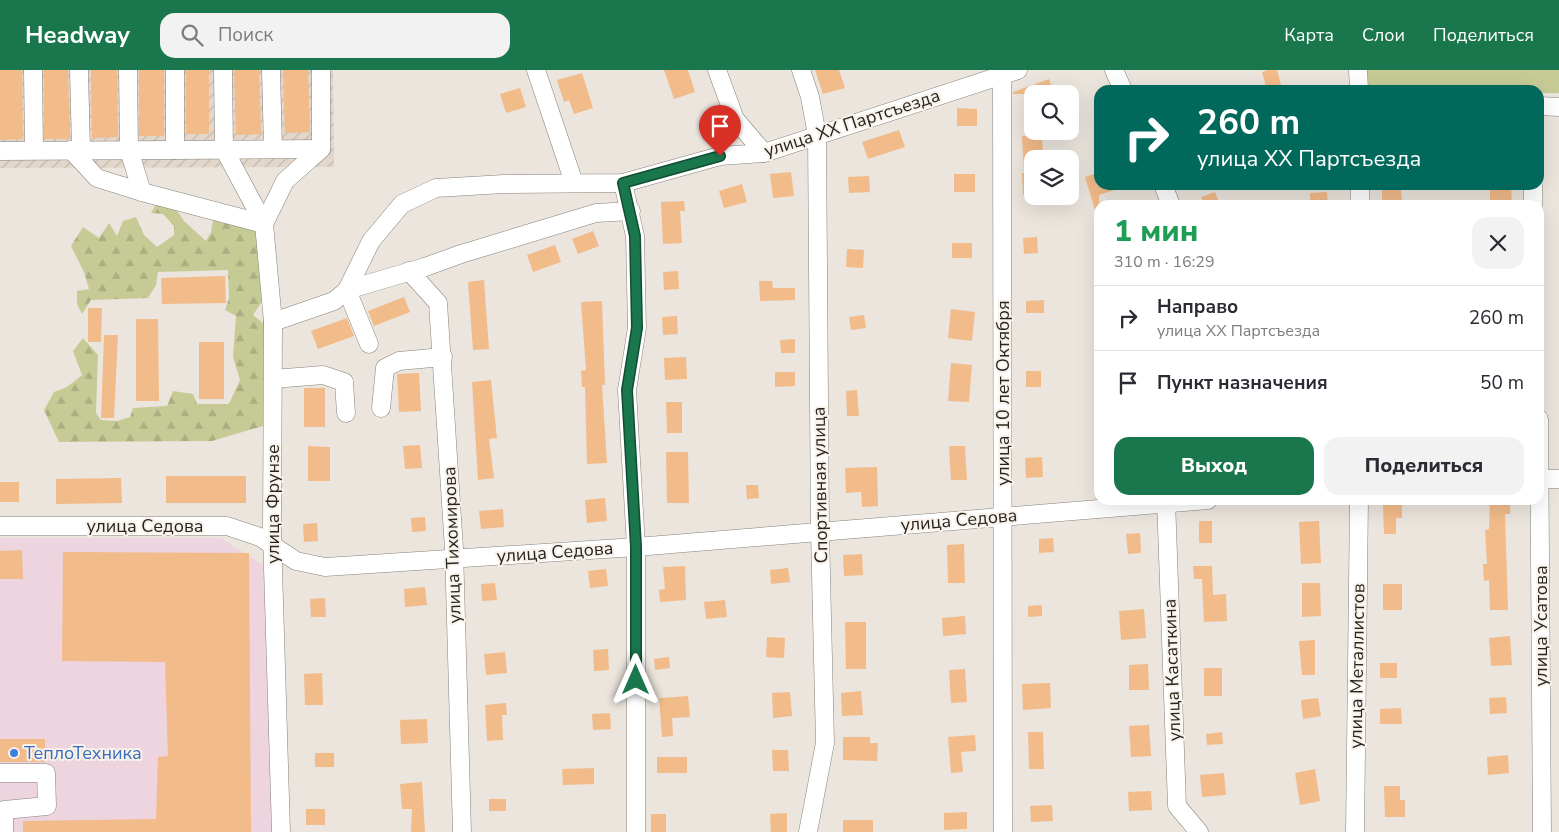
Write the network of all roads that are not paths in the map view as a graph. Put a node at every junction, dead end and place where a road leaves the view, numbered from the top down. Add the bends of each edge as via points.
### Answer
1 (33, 70) edge
2 (80, 70) edge
3 (128, 70) edge
4 (175, 70) edge
5 (223, 70) edge
6 (271, 70) edge
7 (321, 70) edge
8 (536, 70) edge
9 (717, 70) edge
10 (801, 70) edge
11 (1114, 70) edge
12 (1358, 70) edge
13 (1010, 72) edge
14 (1121, 85) edge
15 (1359, 85) edge
16 (1544, 106) edge
17 (1559, 107) edge
18 (817, 135) junction
19 (224, 149) junction
20 (273, 149) junction
21 (321, 149) junction
22 (34, 150) junction
23 (76, 150) junction
24 (130, 150) junction
25 (175, 150) junction
26 (0, 151) edge
27 (764, 153) junction
28 (574, 183) junction
29 (623, 183) junction
30 (142, 192) junction
31 (630, 211) junction
32 (264, 224) junction
33 (408, 271) junction
34 (347, 290) junction
35 (273, 322) junction
36 (369, 344) dead end
37 (443, 357) junction
38 (273, 378) junction
39 (381, 408) dead end
40 (346, 413) dead end
41 (1544, 479) edge
42 (1559, 479) edge
43 (1131, 505) edge
44 (1166, 505) edge
45 (1359, 505) edge
46 (1540, 505) edge
47 (1003, 516) junction
48 (0, 526) edge
49 (820, 532) junction
50 (636, 547) junction
51 (273, 548) junction
52 (454, 559) junction
53 (0, 773) edge
54 (4, 832) edge
55 (281, 832) edge
56 (462, 832) edge
57 (636, 832) edge
58 (808, 832) edge
59 (1003, 832) edge
60 (1199, 832) edge
61 (1355, 832) edge
62 (1542, 832) edge

1 - 22 street
2 - 23 street
3 - 24 street
4 - 25 street
5 - 19 street
6 - 20 street
7 - 21 street
8 - 28 street
9 - 27 street via 735,120
10 - 18 street, Спортивная улица
11 - 14 street
12 - 15 street
13 - 18 street, улица XX Партсъезда
13 - 47 street, улица 10 лет Октября
16 - 17 street
18 - 27 street, улица XX Партсъезда
18 - 49 street, Спортивная улица
19 - 20 street
19 - 25 street
19 - 32 street
20 - 21 street
21 - 32 street via 286,181
22 - 23 street
22 - 26 street
23 - 24 street
23 - 30 street via 97,178
24 - 25 street
24 - 30 street
27 - 29 street, улица XX Партсъезда via 720,156
28 - 29 street, улица XX Партсъезда
28 - 34 street, улица XX Партсъезда via 436,188 402,204 371,241
29 - 31 street
30 - 32 street
31 - 33 street via 596,213
31 - 50 street via 635,236 637,328 627,390
32 - 35 street, улица Фрунзе
33 - 34 street
33 - 37 street, улица Тихомирова via 438,303
34 - 35 street via 334,301
34 - 36 street
35 - 38 street, улица Фрунзе
37 - 39 street via 399,361 385,368
37 - 52 street, улица Тихомирова
38 - 40 street via 323,375 344,382
38 - 51 street, улица Фрунзе
41 - 42 street
43 - 47 street, улица Седова
44 - 60 street, улица Касаткина via 1177,806
45 - 61 street, улица Металлистов
46 - 62 street, улица Усатова
47 - 49 street, улица Седова
47 - 59 street, улица 10 лет Октября
48 - 51 street, улица Седова via 227,526 260,537
49 - 50 street, улица Седова
49 - 58 street, Спортивная улица via 825,743
50 - 52 street, улица Седова
50 - 57 street
51 - 52 street, улица Седова via 296,561 325,566
51 - 55 street, улица Фрунзе
52 - 56 street, улица Тихомирова
53 - 54 street via 46,773 47,806 4,810

